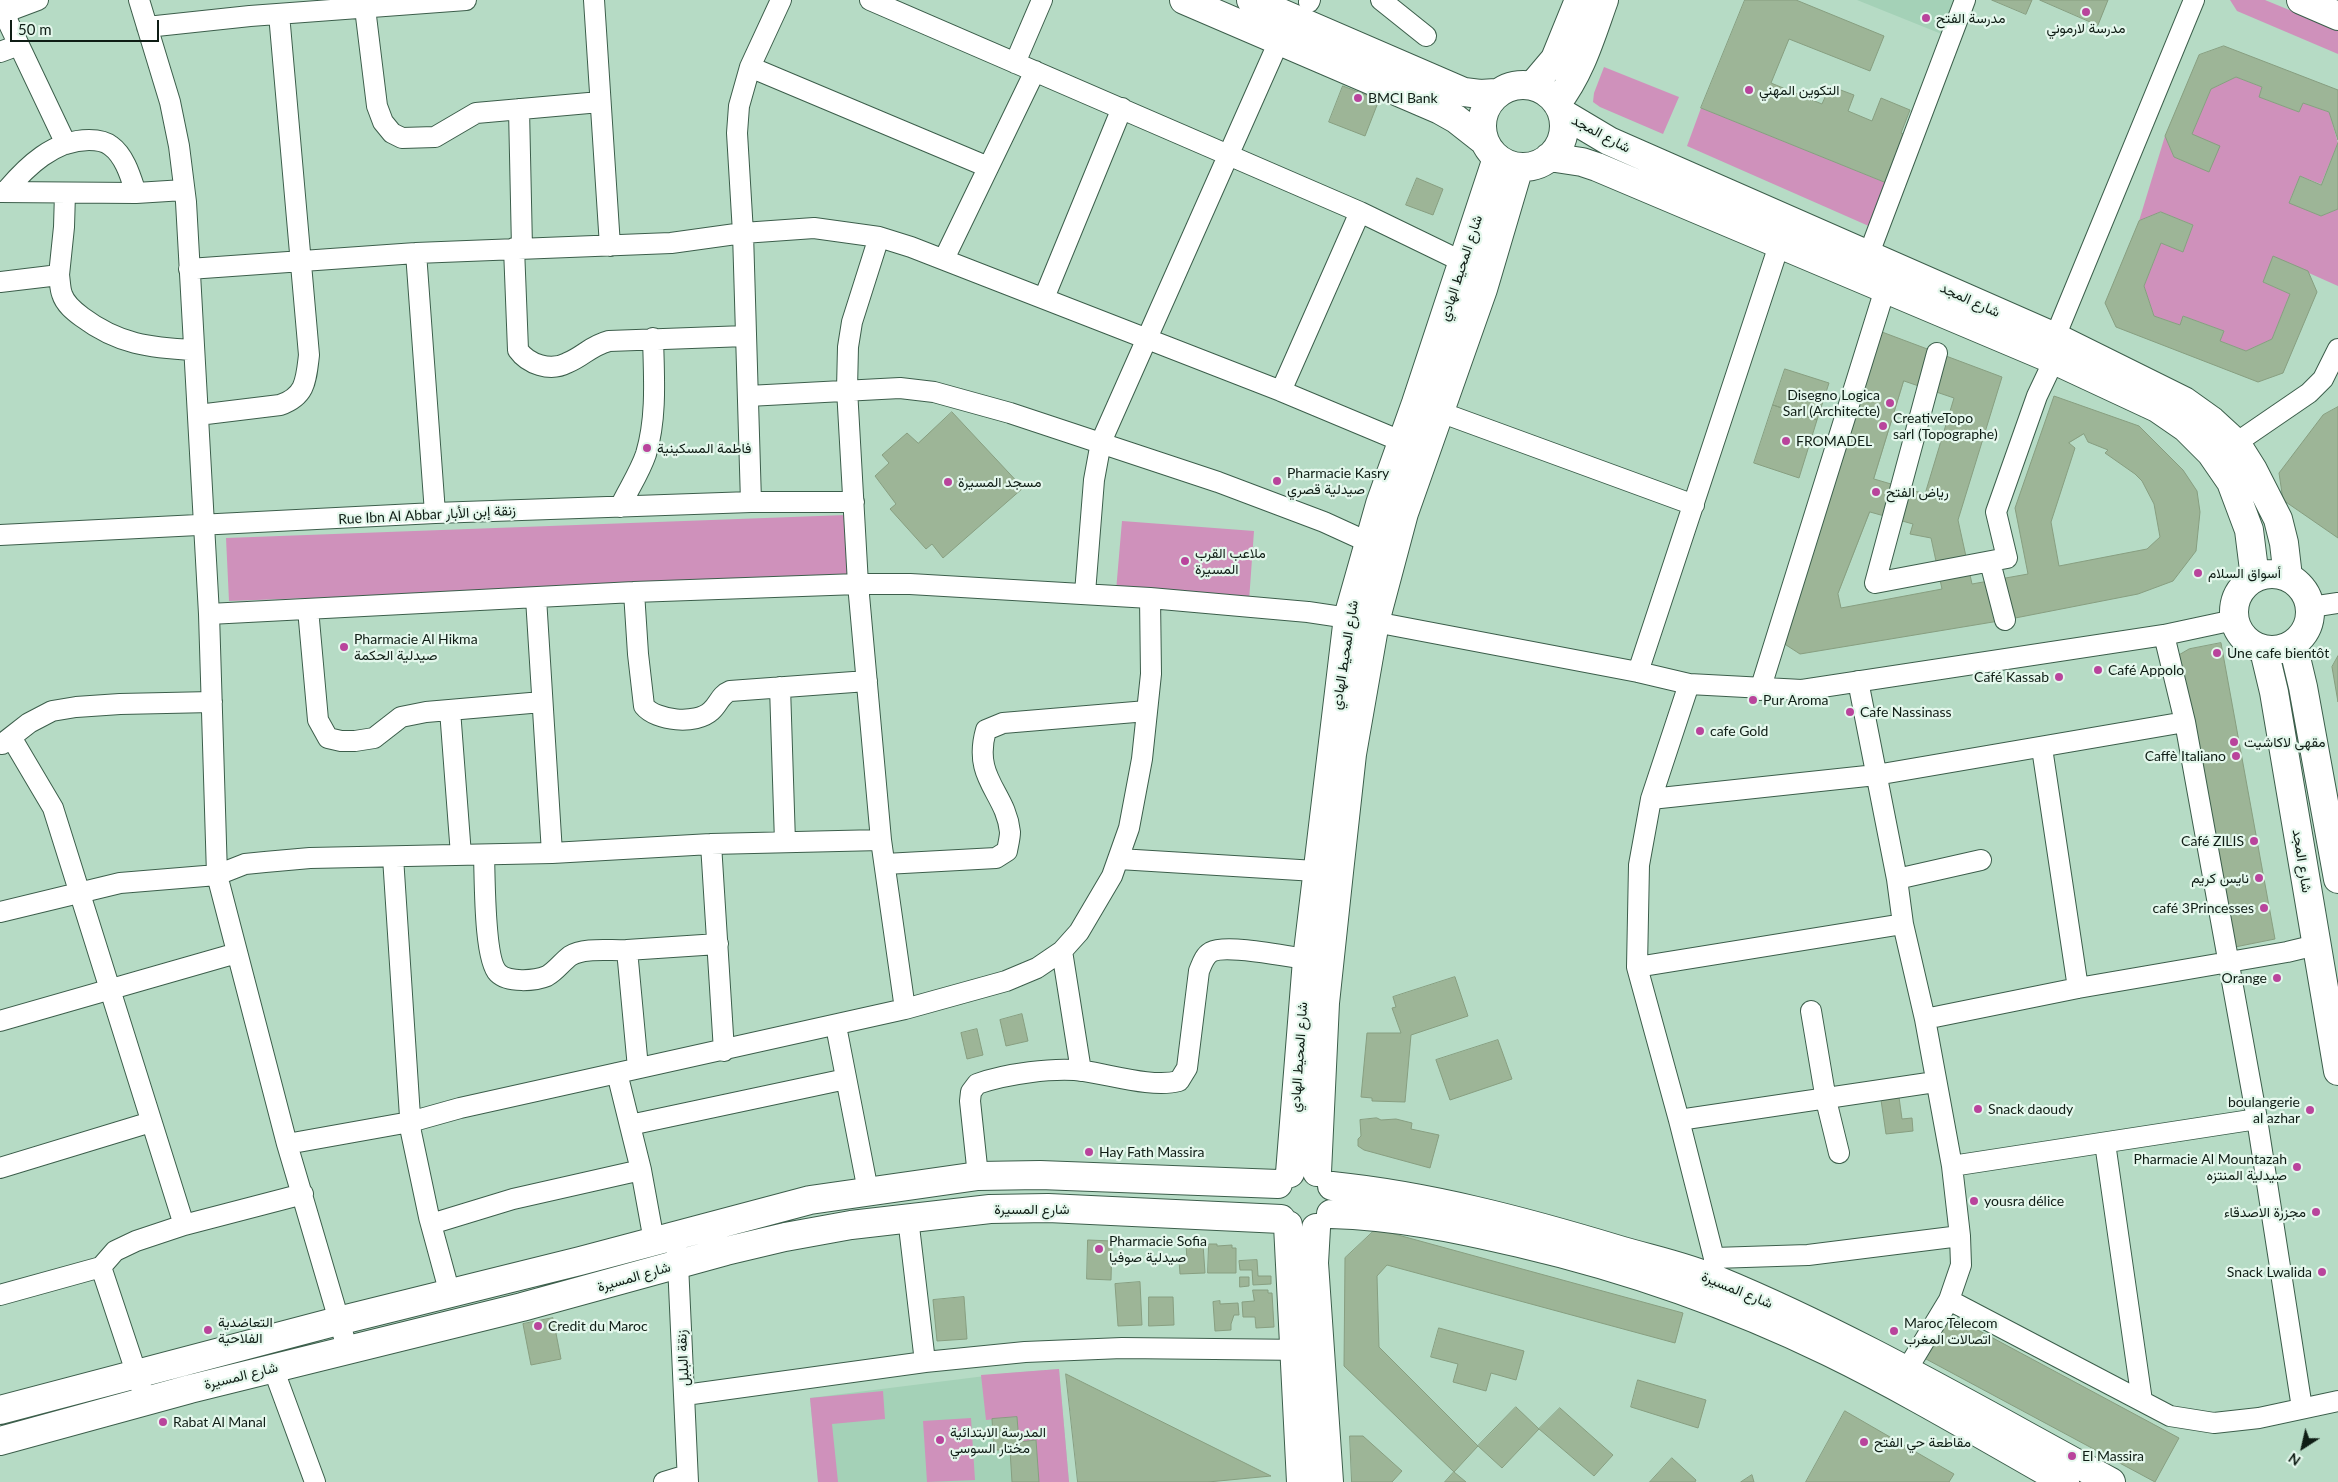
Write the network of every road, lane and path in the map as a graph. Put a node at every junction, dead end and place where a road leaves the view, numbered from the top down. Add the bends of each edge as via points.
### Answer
1 (38, 0) edge
2 (139, 0) edge
3 (466, 0) edge
4 (594, 0) edge
5 (781, 0) edge
6 (870, 0) edge
7 (1042, 0) edge
8 (1184, 0) edge
9 (1251, 0) edge
10 (1381, 0) edge
11 (1579, 0) edge
12 (1604, 0) edge
13 (1964, 0) edge
14 (2194, 0) edge
15 (2300, 0) edge
16 (6, 6) edge
17 (250, 8) edge
18 (365, 8) junction
19 (280, 14) junction
20 (2338, 16) edge
21 (147, 27) junction
22 (1426, 36) dead end
23 (1279, 41) junction
24 (19, 45) junction
25 (0, 52) edge
26 (1016, 64) junction
27 (750, 67) junction
28 (1035, 71) junction
29 (1533, 85) junction
30 (1496, 93) junction
31 (600, 102) junction
32 (1122, 108) junction
33 (1560, 108) junction
34 (519, 109) junction
35 (66, 144) junction
36 (1500, 155) junction
37 (1226, 156) junction
38 (1549, 158) junction
39 (988, 167) junction
40 (184, 190) junction
41 (3, 191) edge
42 (65, 193) junction
43 (136, 193) junction
44 (1360, 212) junction
45 (1783, 232) junction
46 (743, 233) junction
47 (878, 237) junction
48 (610, 246) junction
49 (518, 248) junction
50 (416, 252) junction
51 (1868, 256) junction
52 (944, 259) junction
53 (302, 260) junction
54 (1463, 262) junction
55 (189, 269) junction
56 (59, 275) junction
57 (0, 282) edge
58 (1885, 289) junction
59 (1044, 298) junction
60 (746, 336) junction
61 (653, 338) junction
62 (1145, 339) junction
63 (2054, 349) junction
64 (2338, 349) edge
65 (194, 350) junction
66 (1937, 352) dead end
67 (848, 389) junction
68 (1281, 391) junction
69 (748, 396) junction
70 (1428, 408) junction
71 (198, 415) junction
72 (1101, 442) junction
73 (2236, 443) junction
74 (1414, 447) junction
75 (751, 502) junction
76 (854, 502) junction
77 (1694, 505) junction
78 (620, 507) junction
79 (435, 513) junction
80 (205, 525) junction
81 (0, 535) edge
82 (1369, 542) junction
83 (1393, 554) junction
84 (1990, 562) junction
85 (2288, 577) junction
86 (2255, 578) junction
87 (858, 584) junction
88 (634, 592) junction
89 (1085, 594) junction
90 (536, 598) junction
91 (1150, 598) junction
92 (2338, 603) edge
93 (2310, 608) junction
94 (308, 609) junction
95 (210, 614) junction
96 (1348, 617) junction
97 (2004, 620) dead end
98 (2234, 620) junction
99 (1375, 622) junction
100 (2164, 635) junction
101 (2293, 645) junction
102 (2264, 650) junction
103 (1638, 672) junction
104 (867, 681) junction
105 (1858, 681) junction
106 (1689, 684) junction
107 (780, 686) junction
108 (1760, 690) junction
109 (212, 702) junction
110 (542, 702) junction
111 (450, 710) junction
112 (1147, 711) junction
113 (2185, 722) junction
114 (6, 741) edge
115 (2042, 748) junction
116 (1876, 775) junction
117 (1651, 799) junction
118 (881, 840) junction
119 (786, 842) junction
120 (711, 844) junction
121 (552, 853) junction
122 (461, 855) junction
123 (394, 856) junction
124 (484, 856) junction
125 (1119, 859) junction
126 (1981, 860) dead end
127 (885, 864) junction
128 (1328, 872) junction
129 (217, 874) junction
130 (1897, 879) junction
131 (2338, 880) edge
132 (79, 892) junction
133 (0, 912) edge
134 (1903, 924) junction
135 (718, 944) junction
136 (2316, 945) junction
137 (627, 950) junction
138 (1062, 951) junction
139 (237, 952) junction
140 (1318, 961) junction
141 (2229, 963) junction
142 (1637, 968) junction
143 (2078, 988) junction
144 (111, 989) junction
145 (905, 1009) junction
146 (1811, 1011) dead end
147 (1925, 1019) junction
148 (0, 1022) edge
149 (836, 1026) junction
150 (724, 1051) junction
151 (638, 1068) junction
152 (1081, 1071) junction
153 (2338, 1071) edge
154 (617, 1073) junction
155 (846, 1079) junction
156 (1935, 1082) junction
157 (1826, 1100) junction
158 (2257, 1119) junction
159 (1679, 1120) junction
160 (150, 1122) junction
161 (410, 1122) junction
162 (630, 1125) junction
163 (2105, 1143) junction
164 (287, 1144) junction
165 (1839, 1153) dead end
166 (1952, 1166) junction
167 (0, 1168) edge
168 (641, 1170) junction
169 (978, 1176) junction
170 (1284, 1178) junction
171 (1325, 1179) junction
172 (868, 1191) junction
173 (303, 1194) junction
174 (908, 1218) junction
175 (1323, 1221) junction
176 (1285, 1222) junction
177 (431, 1224) junction
178 (184, 1225) junction
179 (1960, 1236) junction
180 (664, 1238) junction
181 (678, 1264) junction
182 (101, 1267) junction
183 (1712, 1278) junction
184 (450, 1294) junction
185 (0, 1295) edge
186 (1949, 1300) junction
187 (338, 1321) junction
188 (348, 1350) junction
189 (1307, 1350) junction
190 (925, 1362) junction
191 (273, 1368) junction
192 (137, 1374) junction
193 (1901, 1379) junction
194 (685, 1395) junction
195 (146, 1401) junction
196 (2142, 1401) junction
197 (2338, 1401) edge
198 (2302, 1408) junction
199 (0, 1410) edge
200 (0, 1441) edge
201 (688, 1479) edge
202 (315, 1482) edge
203 (664, 1482) edge
204 (1300, 1482) edge
205 (1329, 1482) edge
206 (2065, 1482) edge
207 (2110, 1482) edge

1 - 16 street
2 - 21 street
3 - 18 street
4 - 31 street
5 - 27 street
6 - 26 street
7 - 26 street
8 - 23 street
9 - 30 street via 1457,89 1480,94
10 - 22 street
11 - 29 street via 1555,59
12 - 33 street via 1583,60
13 - 51 street
14 - 63 street
15 - 20 street
16 - 24 street via 8,22
17 - 19 street
17 - 21 street
18 - 19 street
18 - 34 street via 377,106 383,122 392,132 402,138 434,137 476,113
19 - 53 street
21 - 40 street via 170,102
23 - 36 street via 1440,110 1463,124
23 - 37 street
24 - 25 street
24 - 35 street
26 - 28 street
27 - 39 street
27 - 46 street via 739,106 737,133
28 - 32 street
28 - 39 street
29 - 30 street via 1521,84
29 - 33 street via 1547,93
30 - 36 street via 1482,116 1481,130
31 - 34 street
31 - 48 street
32 - 37 street
32 - 59 street
33 - 38 street via 1564,127 1562,140
33 - 45 street, شارع المجد via 1609,141
34 - 49 street
35 - 41 street via 48,152
35 - 43 street via 99,140 111,146 128,171
36 - 38 street via 1540,163
36 - 54 street, شارع المحيط الهادي
36 - 70 street, شارع المحيط الهادي via 1483,289
37 - 44 street
37 - 62 street
38 - 45 street, شارع المجد via 1582,162
39 - 52 street
40 - 43 street
40 - 55 street
41 - 42 street
42 - 43 street
42 - 56 street
44 - 54 street
44 - 68 street
45 - 51 street, شارع المجد
45 - 58 street, شارع المجد
45 - 77 street
46 - 47 street via 814,228
46 - 48 street via 671,243
46 - 60 street
47 - 52 street
47 - 67 street via 852,322 848,347
48 - 49 street
49 - 50 street
49 - 61 street via 518,350 524,358 533,363 558,366 596,344
50 - 53 street
50 - 79 street
51 - 63 street, شارع المجد
52 - 59 street
53 - 55 street
53 - 71 street via 309,355 302,390 292,401 280,405
54 - 70 street, شارع المحيط الهادي
55 - 65 street
56 - 57 street
56 - 65 street via 62,295 72,310 111,336 161,349
58 - 63 street, شارع المجد
58 - 108 street
59 - 62 street
60 - 61 street
60 - 69 street
61 - 78 street via 650,439 645,457
62 - 68 street
62 - 72 street
63 - 73 street, شارع المجد via 2184,401 2212,420
63 - 84 street via 1996,512 2007,558
63 - 86 street, شارع المجد via 2157,408 2186,428 2211,452 2231,482 2245,514
64 - 73 street via 2324,379 2309,393
65 - 71 street
66 - 84 street via 1875,584
67 - 69 street
67 - 72 street via 900,388 934,392
67 - 76 street
68 - 74 street
69 - 75 street
70 - 74 street, شارع المحيط الهادي
70 - 77 street
71 - 80 street
72 - 82 street via 1218,482
72 - 89 street via 1094,480
73 - 85 street, شارع المجد via 2278,519
74 - 82 street, شارع المحيط الهادي via 1380,504
74 - 83 street, شارع المحيط الهادي
75 - 76 street, Rue Ibn Al Abbar زنقة إبن الأبار
75 - 78 street, Rue Ibn Al Abbar زنقة إبن الأبار
76 - 87 street
77 - 103 street
78 - 79 street, Rue Ibn Al Abbar زنقة إبن الأبار
79 - 80 street, Rue Ibn Al Abbar زنقة إبن الأبار
80 - 81 street, Rue Ibn Al Abbar زنقة إبن الأبار
80 - 95 street
82 - 83 street
82 - 96 street, شارع المحيط الهادي
83 - 99 street, شارع المحيط الهادي
84 - 97 street
85 - 86 street via 2266,574
85 - 93 street via 2303,590
86 - 98 street via 2244,585 2237,596
87 - 88 street
87 - 89 street
87 - 104 street
88 - 90 street
88 - 107 street via 644,706 650,713 668,719 704,716 730,691
89 - 91 street
90 - 94 street
90 - 110 street
91 - 96 street
91 - 112 street via 1151,674
92 - 93 street
93 - 101 street via 2310,622 2304,635
94 - 95 street
94 - 111 street via 318,720 328,738 355,742 374,738 401,717
95 - 109 street
96 - 99 street
96 - 128 street, شارع المحيط الهادي
98 - 100 street
98 - 102 street via 2247,642
99 - 103 street
99 - 128 street, شارع المحيط الهادي
100 - 105 street
100 - 113 street
101 - 102 street via 2274,651
101 - 131 street
102 - 136 street, شارع المجد via 2274,692
103 - 106 street
104 - 107 street
104 - 118 street
105 - 108 street via 1802,690
105 - 116 street
106 - 108 street
106 - 117 street
107 - 119 street
109 - 114 street via 120,704 52,711 29,723
109 - 129 street
110 - 111 street
110 - 121 street
111 - 122 street
112 - 125 street via 1129,828
112 - 127 street via 1003,723 986,730 984,770 1007,816 1010,834 1006,851 996,858
113 - 115 street
113 - 141 street
114 - 132 street via 53,808
115 - 116 street
115 - 143 street
116 - 117 street
116 - 130 street
117 - 142 street via 1639,865
118 - 119 street
118 - 127 street
119 - 120 street
120 - 121 street
120 - 135 street
121 - 124 street
122 - 123 street
122 - 124 street
123 - 129 street via 245,864
123 - 161 street
124 - 137 street via 489,948 492,963 499,974 531,980 547,975 572,954
125 - 128 street
125 - 138 street via 1094,909
126 - 130 street
127 - 145 street
128 - 140 street, شارع المحيط الهادي
129 - 132 street via 120,882
129 - 139 street
130 - 134 street
132 - 133 street
132 - 144 street
134 - 142 street
134 - 147 street
135 - 137 street
135 - 150 street
136 - 141 street
136 - 153 street, شارع المجد
137 - 151 street
138 - 145 street via 1037,968 1006,981
138 - 152 street
139 - 144 street
139 - 164 street
140 - 152 street via 1222,950 1211,952 1203,959 1199,971 1187,1068 1180,1081 1156,1082
140 - 170 street, شارع المحيط الهادي
140 - 171 street, شارع المحيط الهادي
141 - 143 street
141 - 158 street
142 - 159 street
143 - 147 street
144 - 148 street
144 - 160 street
145 - 149 street
146 - 157 street
147 - 156 street
149 - 150 street
149 - 155 street
150 - 151 street
151 - 154 street
152 - 169 street via 1027,1073 986,1081 973,1088 970,1101
154 - 161 street
154 - 162 street, زنقة البلبل
155 - 162 street
155 - 172 street
156 - 157 street
156 - 166 street
157 - 159 street
157 - 165 street
158 - 163 street
158 - 198 street
159 - 183 street
160 - 167 street
160 - 178 street
161 - 164 street
161 - 177 street
162 - 168 street, زنقة البلبل
163 - 166 street
163 - 196 street
164 - 173 street
166 - 179 street
168 - 177 street via 513,1198
168 - 180 street, زنقة البلبل
169 - 170 street, شارع المسيرة
169 - 172 street, شارع المسيرة
170 - 171 street via 1304,1169
170 - 176 street via 1274,1202
171 - 175 street via 1335,1200
171 - 183 street, شارع المسيرة via 1463,1207
172 - 180 street, شارع المسيرة via 810,1200
173 - 178 street
173 - 187 street
174 - 176 street, شارع المسيرة via 990,1209 1048,1208
174 - 181 street, شارع المسيرة via 785,1237
174 - 190 street
175 - 176 street via 1304,1230
175 - 183 street, شارع المسيرة via 1388,1217 1448,1226 1641,1276
175 - 189 street via 1314,1263
176 - 189 street
177 - 184 street
178 - 182 street via 120,1247
179 - 183 street via 1808,1254
179 - 186 street via 1962,1265
180 - 181 street, زنقة البلبل
180 - 184 street, شارع المسيرة
181 - 188 street, شارع المسيرة via 531,1305
181 - 194 street, زنقة البلبل
182 - 185 street
182 - 192 street
183 - 193 street, شارع المسيرة via 1799,1316
184 - 187 street, شارع المسيرة
186 - 193 street
186 - 196 street
187 - 188 street
187 - 192 street, شارع المسيرة
188 - 191 street, شارع المسيرة
189 - 190 street via 1122,1348 1025,1352
189 - 204 street
189 - 205 street
190 - 194 street
191 - 195 street, شارع المسيرة
191 - 202 street
192 - 195 street
192 - 199 street, شارع المسيرة
193 - 206 street, شارع المسيرة
193 - 207 street, شارع المسيرة
194 - 201 street, زنقة البلبل
195 - 200 street, شارع المسيرة
196 - 198 street via 2170,1416 2214,1423 2259,1418
197 - 198 street
201 - 203 street

